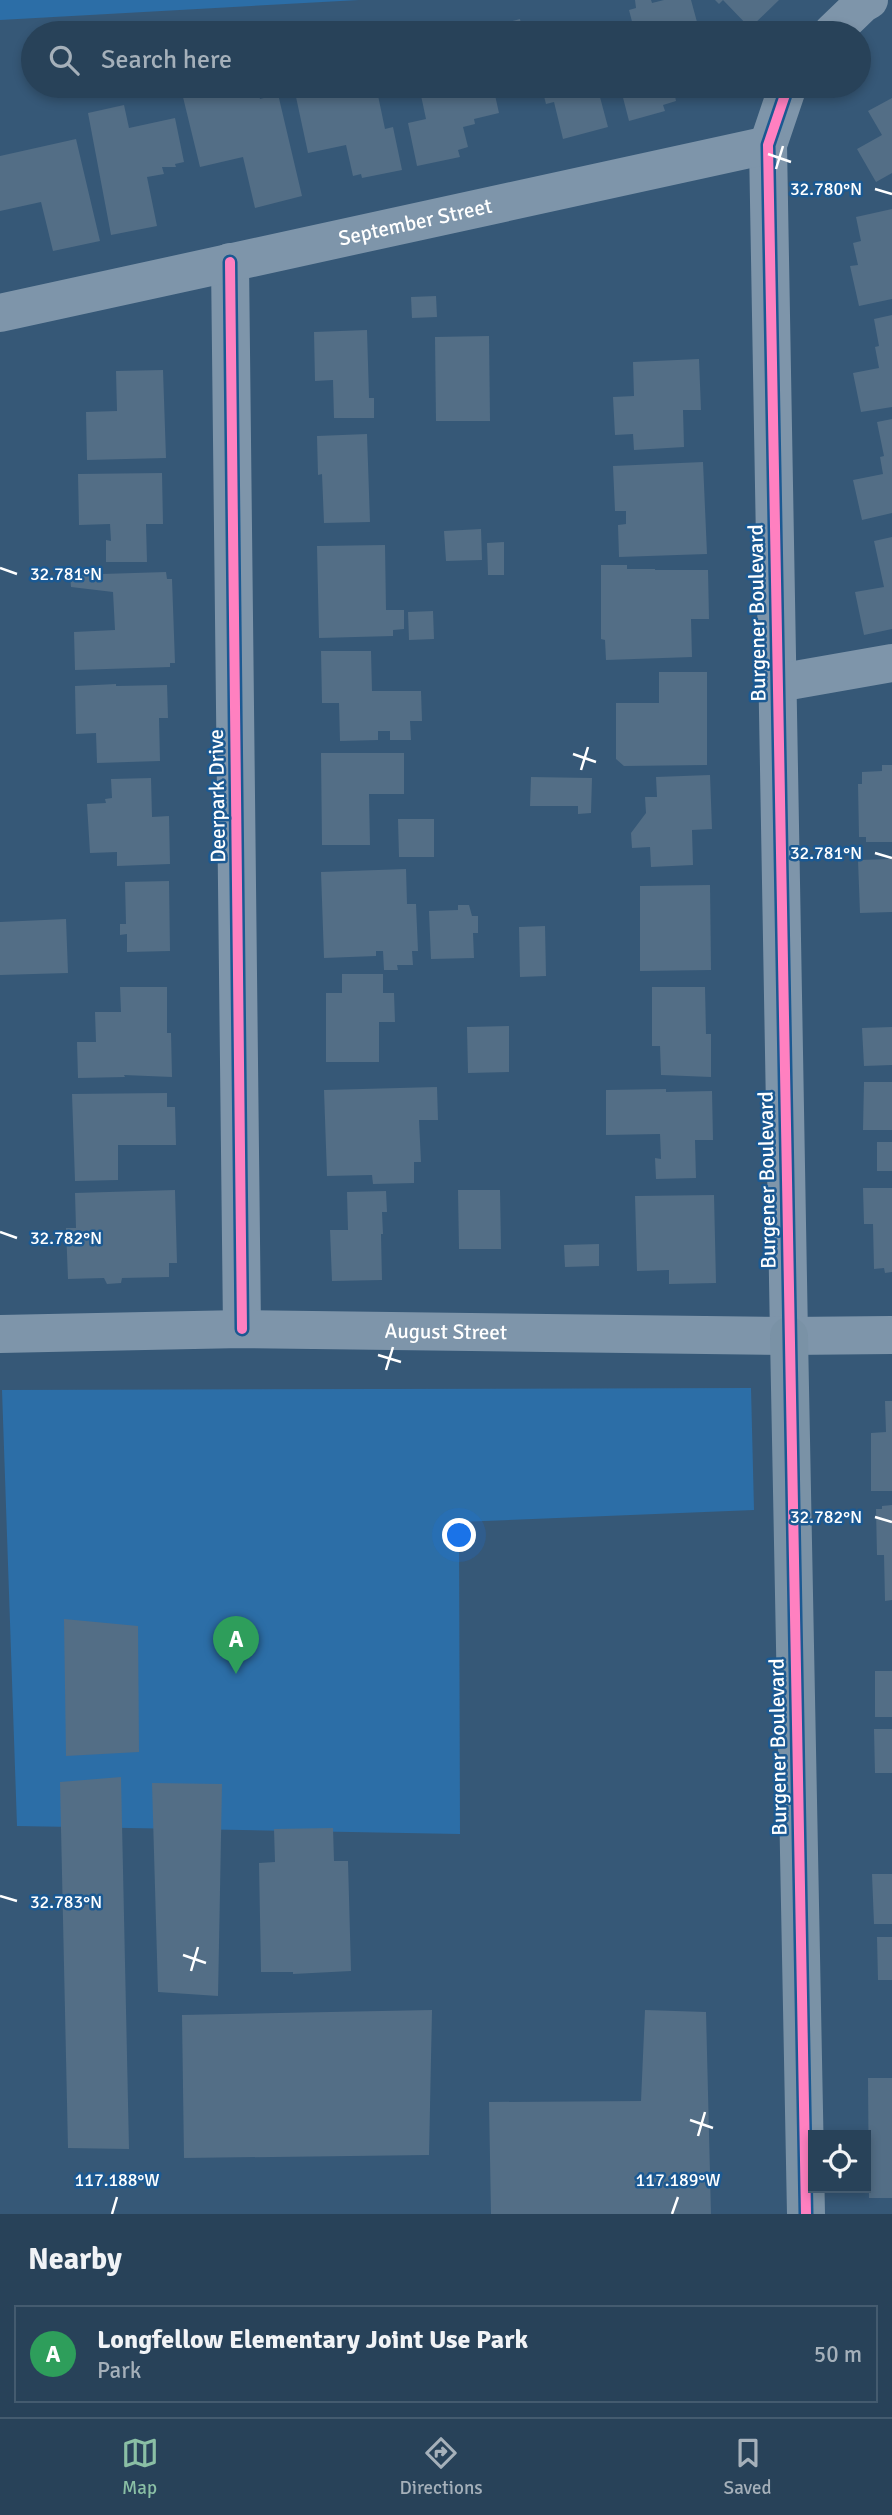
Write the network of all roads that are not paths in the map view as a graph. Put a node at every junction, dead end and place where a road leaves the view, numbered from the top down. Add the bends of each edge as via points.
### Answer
1 (869, 0) edge
2 (844, 21) edge
3 (784, 98) edge
4 (768, 145) junction
5 (230, 262) junction
6 (0, 313) edge
7 (892, 663) edge
8 (778, 683) junction
9 (243, 1329) junction
10 (0, 1334) edge
11 (892, 1335) edge
12 (789, 1336) junction
13 (806, 2214) edge

1 - 2 street
3 - 4 street
4 - 5 street, September Street
4 - 8 street, Burgener Boulevard
5 - 6 street, September Street
5 - 9 street, Deerpark Drive
7 - 8 street
8 - 12 street, Burgener Boulevard
9 - 10 street, August Street
9 - 12 street, August Street
11 - 12 street, August Street
12 - 13 street, Burgener Boulevard

